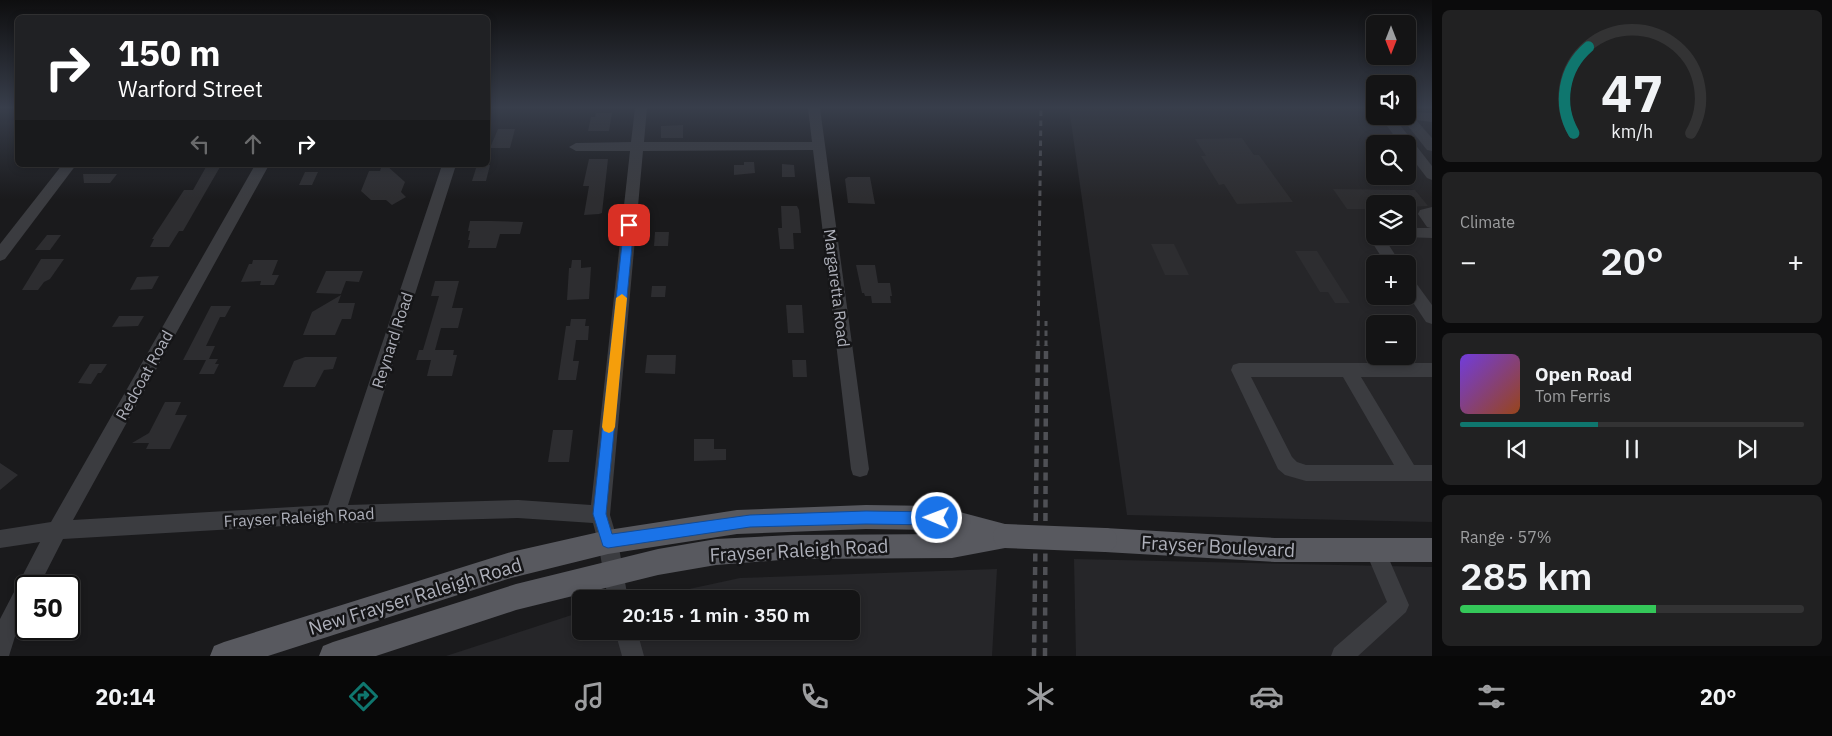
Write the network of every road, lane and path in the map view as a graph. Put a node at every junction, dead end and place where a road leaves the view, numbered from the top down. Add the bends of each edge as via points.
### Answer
1 (638, 139) edge
2 (818, 139) edge
3 (819, 146) junction
4 (576, 147) dead end
5 (637, 148) junction
6 (1416, 155) edge
7 (67, 167) edge
8 (261, 167) edge
9 (448, 167) edge
10 (1432, 175) edge
11 (1432, 212) edge
12 (1432, 223) edge
13 (1416, 233) edge
14 (1432, 233) edge
15 (1379, 245) edge
16 (0, 255) edge
17 (1387, 255) edge
18 (1416, 291) edge
19 (1426, 302) edge
20 (1432, 318) edge
21 (1348, 370) junction
22 (1432, 370) edge
23 (860, 469) dead end
24 (1409, 473) junction
25 (1432, 473) edge
26 (335, 514) junction
27 (600, 514) junction
28 (57, 530) junction
29 (1005, 536) junction
30 (0, 539) edge
31 (608, 542) junction
32 (1375, 550) junction
33 (1432, 550) edge
34 (613, 572) junction
35 (34, 575) edge
36 (616, 590) edge
37 (15, 611) edge
38 (628, 640) edge
39 (0, 651) edge
40 (224, 656) edge
41 (333, 656) edge
42 (632, 656) edge
43 (1342, 656) edge

1 - 5 street
2 - 3 street, Margaretta Road
3 - 5 street
3 - 23 street, Margaretta Road
4 - 5 street
5 - 27 street
6 - 10 street
7 - 16 street
8 - 28 street, Redcoat Road
9 - 26 street, Reynard Road
11 - 12 street via 1425,214
13 - 14 street
15 - 17 street
18 - 19 street
19 - 20 street
21 - 22 street
21 - 24 street
21 - 24 street via 1239,370 1285,463 1292,469 1306,473
24 - 25 street
26 - 27 street, Frayser Raleigh Road via 518,509
26 - 28 street, Frayser Raleigh Road
27 - 31 street
28 - 30 street, Frayser Raleigh Road
28 - 35 street, Redcoat Road
29 - 31 main road, Frayser Raleigh Road via 937,518 866,517 737,522
29 - 32 main road, Frayser Boulevard, bridge via 1275,550
29 - 34 main road, Frayser Raleigh Road via 952,546 793,547 716,552
31 - 34 street
31 - 40 main road, New Frayser Raleigh Road via 511,565
32 - 33 main road, Frayser Boulevard
32 - 43 street via 1399,604
34 - 36 street
34 - 41 main road, New Frayser Raleigh Road via 516,597
37 - 39 street
38 - 42 street

